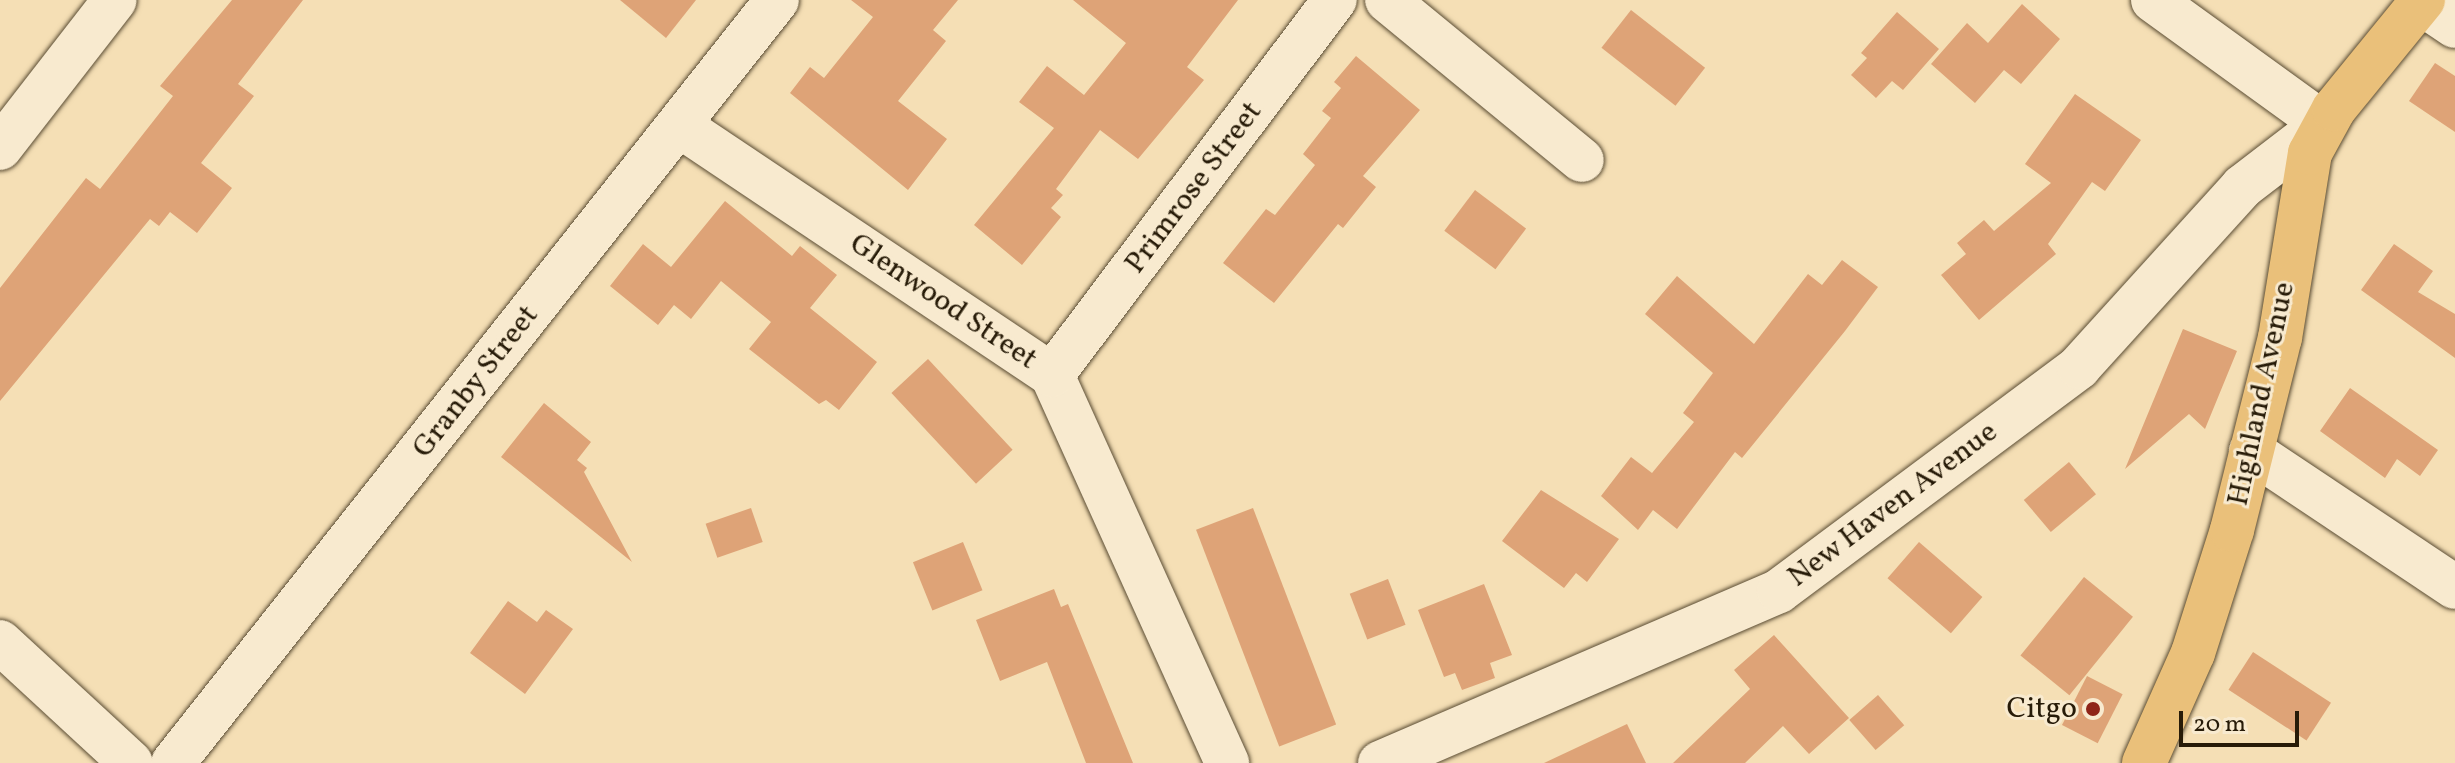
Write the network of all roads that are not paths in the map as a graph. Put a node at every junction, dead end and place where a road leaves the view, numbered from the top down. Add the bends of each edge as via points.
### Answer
1 (115, 0) edge
2 (777, 0) edge
3 (1335, 0) edge
4 (1387, 0) edge
5 (2153, 0) edge
6 (2433, 10) edge
7 (2324, 124) junction
8 (680, 126) junction
9 (0, 148) edge
10 (1582, 160) dead end
11 (1052, 375) junction
12 (2251, 451) junction
13 (2455, 587) edge
14 (0, 642) edge
15 (131, 763) edge
16 (173, 763) edge
17 (1227, 763) edge
18 (1380, 763) edge
19 (2144, 763) edge

1 - 9 street
2 - 8 street, Granby Street
3 - 11 street, Primrose Street
4 - 10 street
5 - 7 street
6 - 7 main road, Highland Avenue
7 - 12 main road, Highland Avenue via 2305,169 2285,315
7 - 18 street, New Haven Avenue via 2242,187 2079,367 1779,591
8 - 11 street, Glenwood Street
8 - 16 street, Granby Street
11 - 17 street, Glenwood Street
12 - 13 street
12 - 19 main road, Highland Avenue via 2208,609
14 - 15 street

